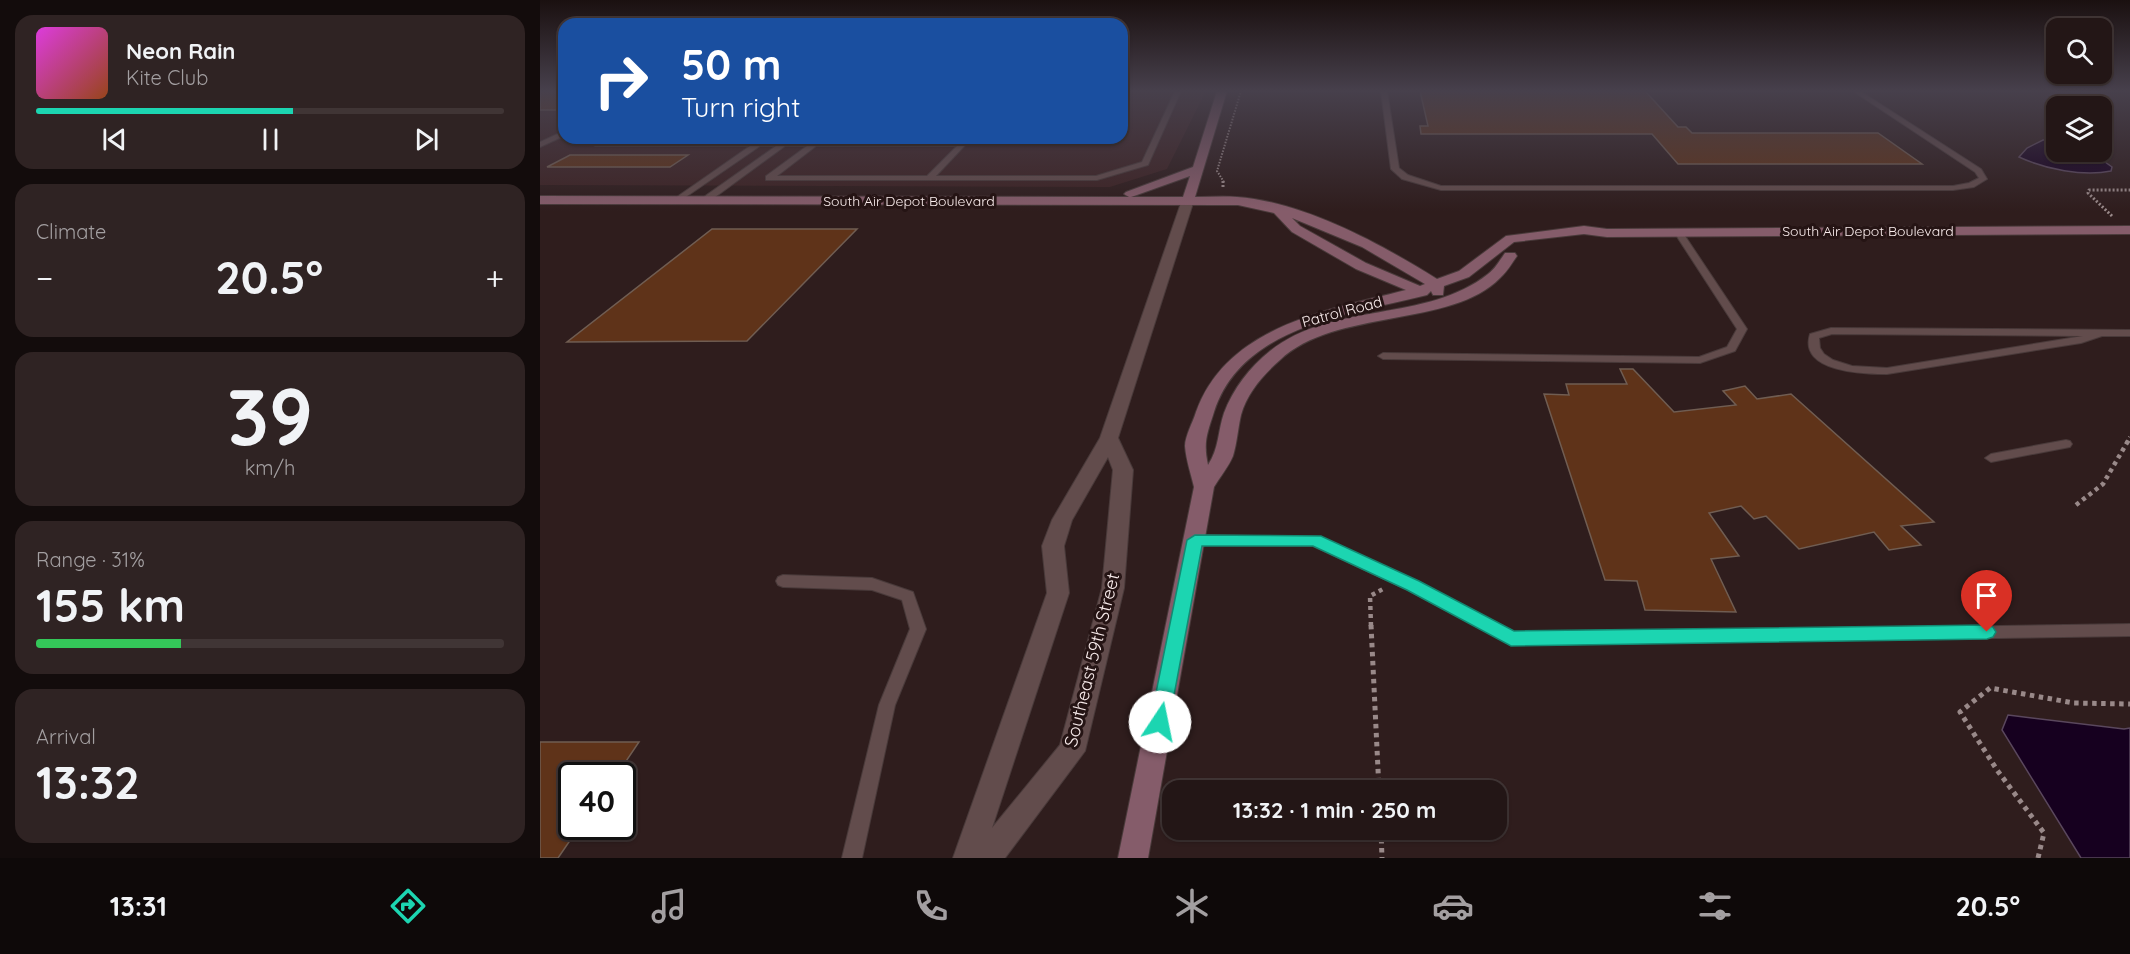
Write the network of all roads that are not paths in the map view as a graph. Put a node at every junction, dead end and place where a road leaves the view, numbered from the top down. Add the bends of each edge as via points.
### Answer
1 (1160, 131) edge
2 (1210, 131) edge
3 (1390, 131) edge
4 (1917, 131) edge
5 (558, 136) edge
6 (595, 144) edge
7 (758, 144) junction
8 (783, 144) junction
9 (814, 144) joint
10 (963, 144) edge
11 (540, 145) edge
12 (1198, 169) junction
13 (929, 178) junction
14 (1109, 200) junction
15 (1188, 200) junction
16 (540, 201) edge
17 (677, 201) junction
18 (704, 201) junction
19 (1277, 209) junction
20 (2130, 230) edge
21 (1678, 232) junction
22 (1607, 233) junction
23 (1510, 256) junction
24 (1478, 264) junction
25 (1361, 266) junction
26 (1409, 267) junction
27 (1437, 290) junction
28 (1416, 292) junction
29 (1333, 312) junction
30 (1360, 320) junction
31 (2100, 333) junction
32 (2130, 333) edge
33 (1383, 356) dead end
34 (1109, 438) junction
35 (2066, 444) dead end
36 (1991, 458) dead end
37 (1204, 487) junction
38 (1195, 540) junction
39 (783, 581) dead end
40 (2130, 630) edge
41 (852, 858) edge
42 (968, 858) edge
43 (987, 858) edge
44 (1133, 858) edge

1 - 13 lane via 1145,163 1096,178
2 - 12 street
3 - 4 lane via 1395,169 1405,177 1441,188 1953,188 1983,179 1978,171
5 - 11 lane
6 - 7 lane
7 - 8 lane
7 - 17 lane
8 - 9 lane
8 - 18 lane
9 - 13 lane via 769,178
10 - 13 lane
12 - 14 street
12 - 15 street
14 - 15 street, South Air Depot Boulevard
14 - 18 street, South Air Depot Boulevard
15 - 19 street, South Air Depot Boulevard via 1238,201
15 - 34 street
16 - 17 street, South Air Depot Boulevard
17 - 18 street, South Air Depot Boulevard
19 - 25 street, South Air Depot Boulevard via 1296,230
19 - 26 street, South Air Depot Boulevard
20 - 21 street, South Air Depot Boulevard
21 - 22 street, South Air Depot Boulevard
21 - 33 lane via 1742,329 1731,349 1700,360
22 - 23 street, South Air Depot Boulevard via 1548,242
22 - 24 street, South Air Depot Boulevard via 1584,230 1511,239
23 - 27 street, South Air Depot Boulevard via 1461,286
23 - 30 street, South Air Depot Boulevard via 1495,276 1473,291 1449,301
24 - 26 street via 1450,272
24 - 27 street, South Air Depot Boulevard
25 - 28 street, South Air Depot Boulevard
25 - 29 street via 1373,280 1372,290 1365,298
26 - 27 street
27 - 28 street, South Air Depot Boulevard
27 - 30 street
28 - 29 street, Patrol Road
29 - 37 street, Patrol Road via 1272,336 1232,366 1209,400 1194,445
30 - 37 street, Patrol Road via 1309,335 1276,354 1249,381 1233,413 1223,457
31 - 31 lane via 1831,331 1814,336 1813,343 1834,366 1887,371 2081,340
31 - 32 lane
34 - 42 street via 1062,520 1053,546 1058,592
34 - 43 street, Southeast 59th Street via 1123,470 1113,588 1072,751
35 - 36 lane
37 - 38 street, Patrol Road
38 - 40 lane via 1315,540 1413,586 1511,639
38 - 44 street, Patrol Road
39 - 41 lane via 872,584 908,596 918,629 887,705

